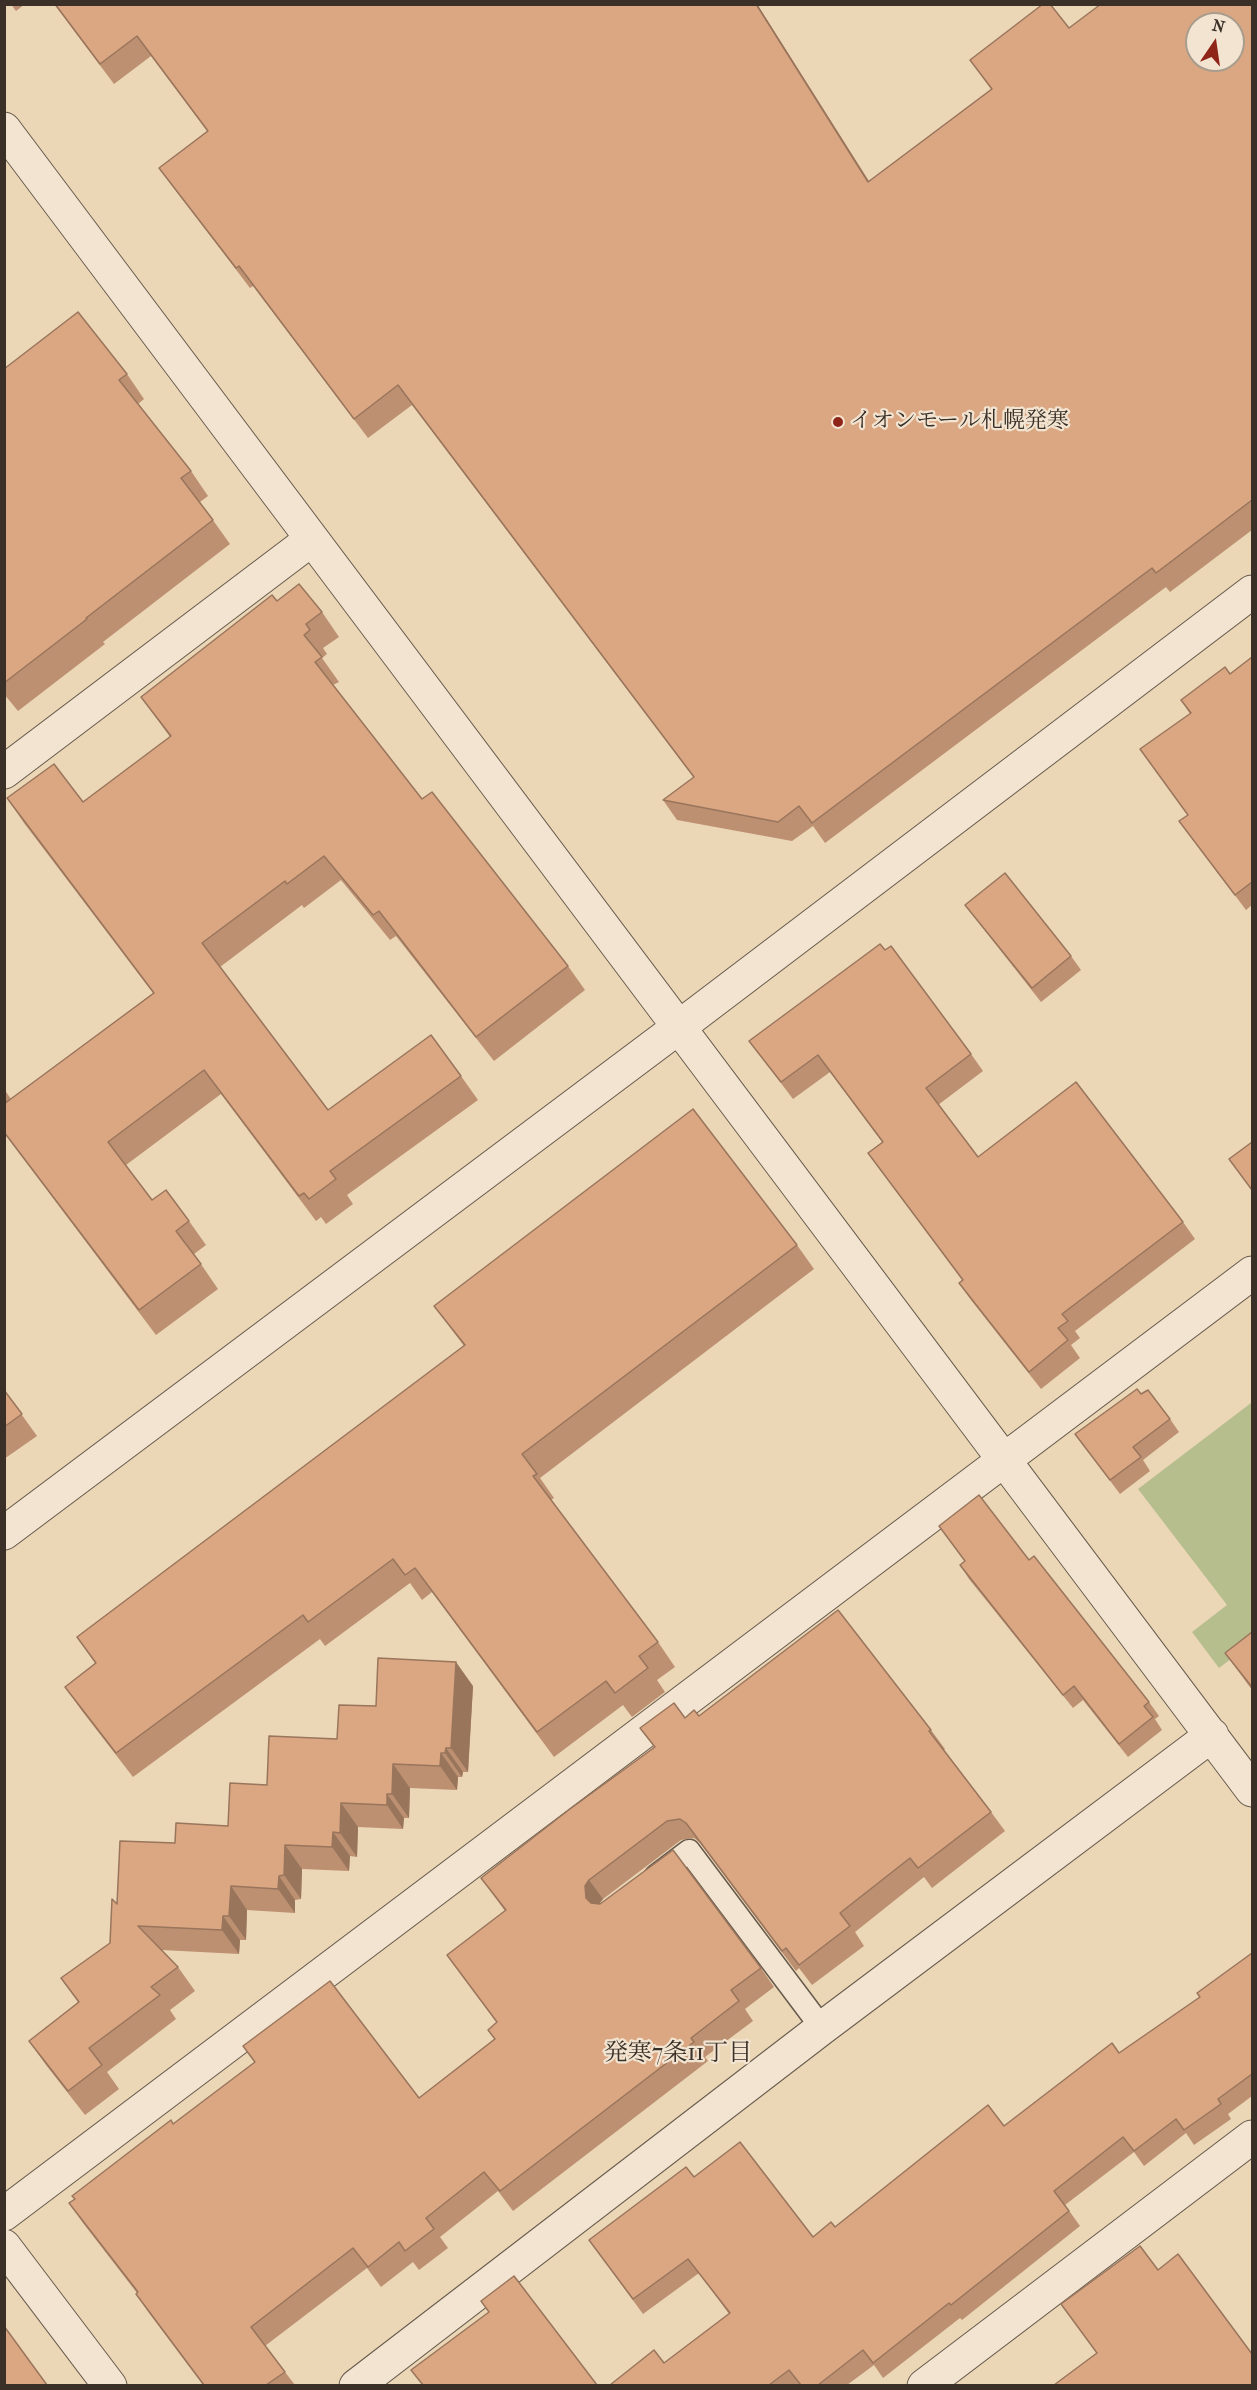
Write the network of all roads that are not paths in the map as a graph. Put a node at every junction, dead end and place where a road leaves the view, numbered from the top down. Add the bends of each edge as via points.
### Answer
1 (4, 129) edge
2 (312, 539) junction
3 (1252, 592) edge
4 (4, 772) edge
5 (679, 1027) junction
6 (1252, 1273) edge
7 (1005, 1459) junction
8 (4, 1533) edge
9 (1212, 1735) junction
10 (1252, 1790) edge
11 (637, 1890) edge
12 (822, 2028) junction
13 (1252, 2137) edge
14 (4, 2214) edge
15 (4, 2246) edge
16 (110, 2385) edge
17 (356, 2385) edge
18 (924, 2385) edge

1 - 2 street
2 - 4 street
2 - 5 street
3 - 5 street
5 - 7 street
5 - 8 street
6 - 7 street
7 - 9 street
7 - 14 street
9 - 10 street
9 - 12 street
11 - 12 lane via 689,1851
12 - 17 street
13 - 18 street
15 - 16 street

